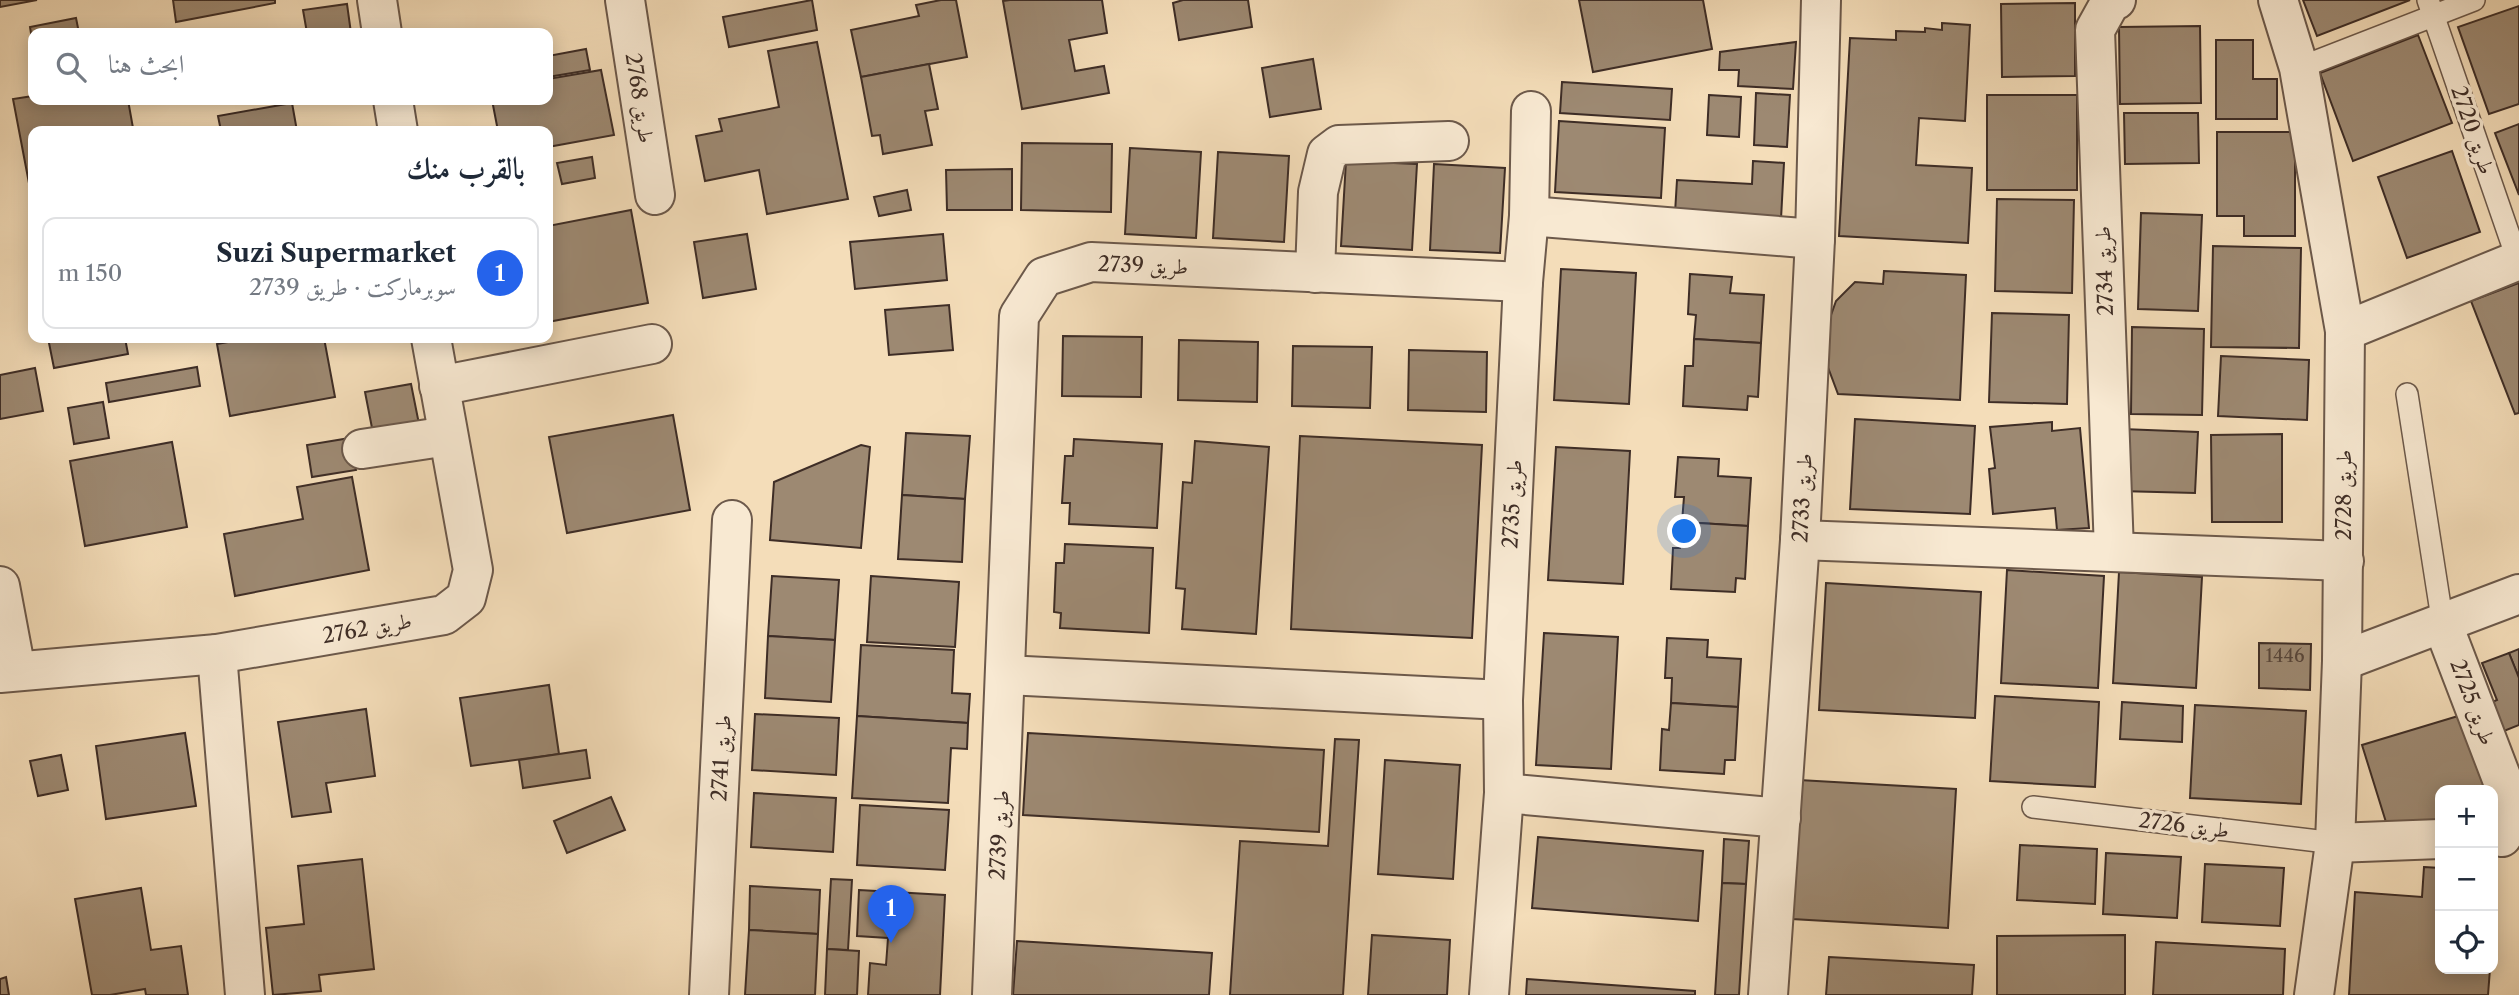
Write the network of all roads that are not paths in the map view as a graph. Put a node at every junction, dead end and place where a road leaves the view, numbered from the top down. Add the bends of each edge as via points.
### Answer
1 (377, 0) edge
2 (625, 0) edge
3 (1821, 0) edge
4 (2278, 0) edge
5 (2474, 0) edge
6 (2114, 1) edge
7 (2431, 8) edge
8 (381, 28) edge
9 (2299, 68) junction
10 (394, 105) edge
11 (1531, 111) dead end
12 (397, 126) edge
13 (1450, 141) dead end
14 (654, 195) dead end
15 (1529, 216) junction
16 (1815, 239) junction
17 (2519, 261) edge
18 (1315, 273) junction
19 (1523, 282) junction
20 (2345, 331) junction
21 (432, 343) edge
22 (652, 344) dead end
23 (439, 386) junction
24 (2407, 394) dead end
25 (449, 436) junction
26 (362, 449) dead end
27 (732, 520) dead end
28 (1800, 540) junction
29 (2114, 551) junction
30 (2344, 561) junction
31 (0, 586) edge
32 (2519, 594) edge
33 (2443, 625) junction
34 (217, 654) junction
35 (2342, 661) junction
36 (8, 672) edge
37 (1006, 675) junction
38 (1503, 700) junction
39 (2519, 762) edge
40 (1504, 793) junction
41 (2510, 800) junction
42 (2033, 807) dead end
43 (1781, 818) junction
44 (2435, 839) edge
45 (2505, 842) edge
46 (2336, 843) junction
47 (245, 995) edge
48 (709, 995) edge
49 (992, 995) edge
50 (1489, 995) edge
51 (1768, 995) edge
52 (2314, 995) edge

1 - 8 street
2 - 14 street, طريق 2768
3 - 16 street, طريق 2733
4 - 9 street, طريق 2728
5 - 7 lane
6 - 29 street, طريق 2734 via 2095,30
7 - 9 lane
7 - 17 lane, طريق 2720
9 - 20 street, طريق 2728
10 - 12 street
11 - 15 street, طريق 2735
13 - 18 street via 1339,145 1327,154 1318,192
15 - 16 street
15 - 19 street, طريق 2735
16 - 28 street, طريق 2733
17 - 20 street, طريق 2720
18 - 19 street, طريق 2739
18 - 37 street, طريق 2739 via 1091,262 1044,277 1019,316
19 - 38 street, طريق 2735
20 - 30 street, طريق 2728
21 - 23 street, طريق 2762
22 - 23 street
23 - 25 street, طريق 2762
24 - 33 lane
25 - 26 street
25 - 34 street, طريق 2762 via 473,570 466,597 444,615
27 - 48 street, طريق 2741
28 - 29 street
28 - 43 street, طريق 2733
29 - 30 street
30 - 35 street, طريق 2728
31 - 36 street
32 - 33 street
33 - 35 street
33 - 41 street, طريق 2725
34 - 36 street, طريق 2762
34 - 47 street
35 - 46 street, طريق 2728
37 - 38 street
37 - 49 street, طريق 2739
38 - 40 street, طريق 2735
39 - 41 street via 2510,782
40 - 43 street
40 - 50 street, طريق 2735
41 - 45 street
42 - 46 lane, طريق 2726
43 - 51 street, طريق 2733
44 - 46 street
46 - 52 street, طريق 2728

